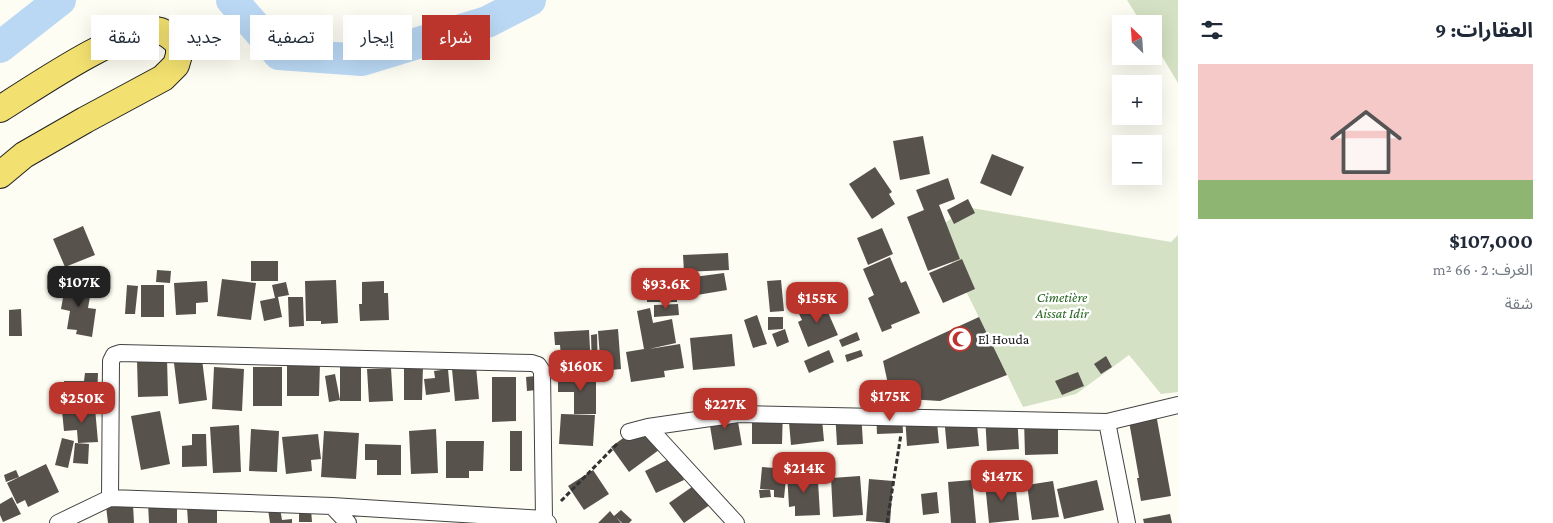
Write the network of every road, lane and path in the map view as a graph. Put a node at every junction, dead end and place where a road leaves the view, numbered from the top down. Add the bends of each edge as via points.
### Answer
1 (0, 109) edge
2 (0, 175) edge
3 (1178, 405) edge
4 (903, 418) junction
5 (1107, 422) junction
6 (648, 427) junction
7 (629, 432) joint
8 (110, 498) junction
9 (332, 506) junction
10 (546, 521) edge
11 (58, 523) edge
12 (348, 523) edge
13 (736, 523) edge
14 (887, 523) edge
15 (1127, 523) edge

1 - 2 main road via 96,50 143,31 159,30 179,44 176,65 163,78 24,155
3 - 5 street
4 - 5 street
4 - 6 street via 738,414
4 - 14 path
5 - 15 street
6 - 7 street
6 - 13 street
7 - 10 path via 586,474
8 - 9 street
8 - 10 street via 111,361 120,353 532,363 542,371
8 - 11 street
9 - 10 street
9 - 12 street

